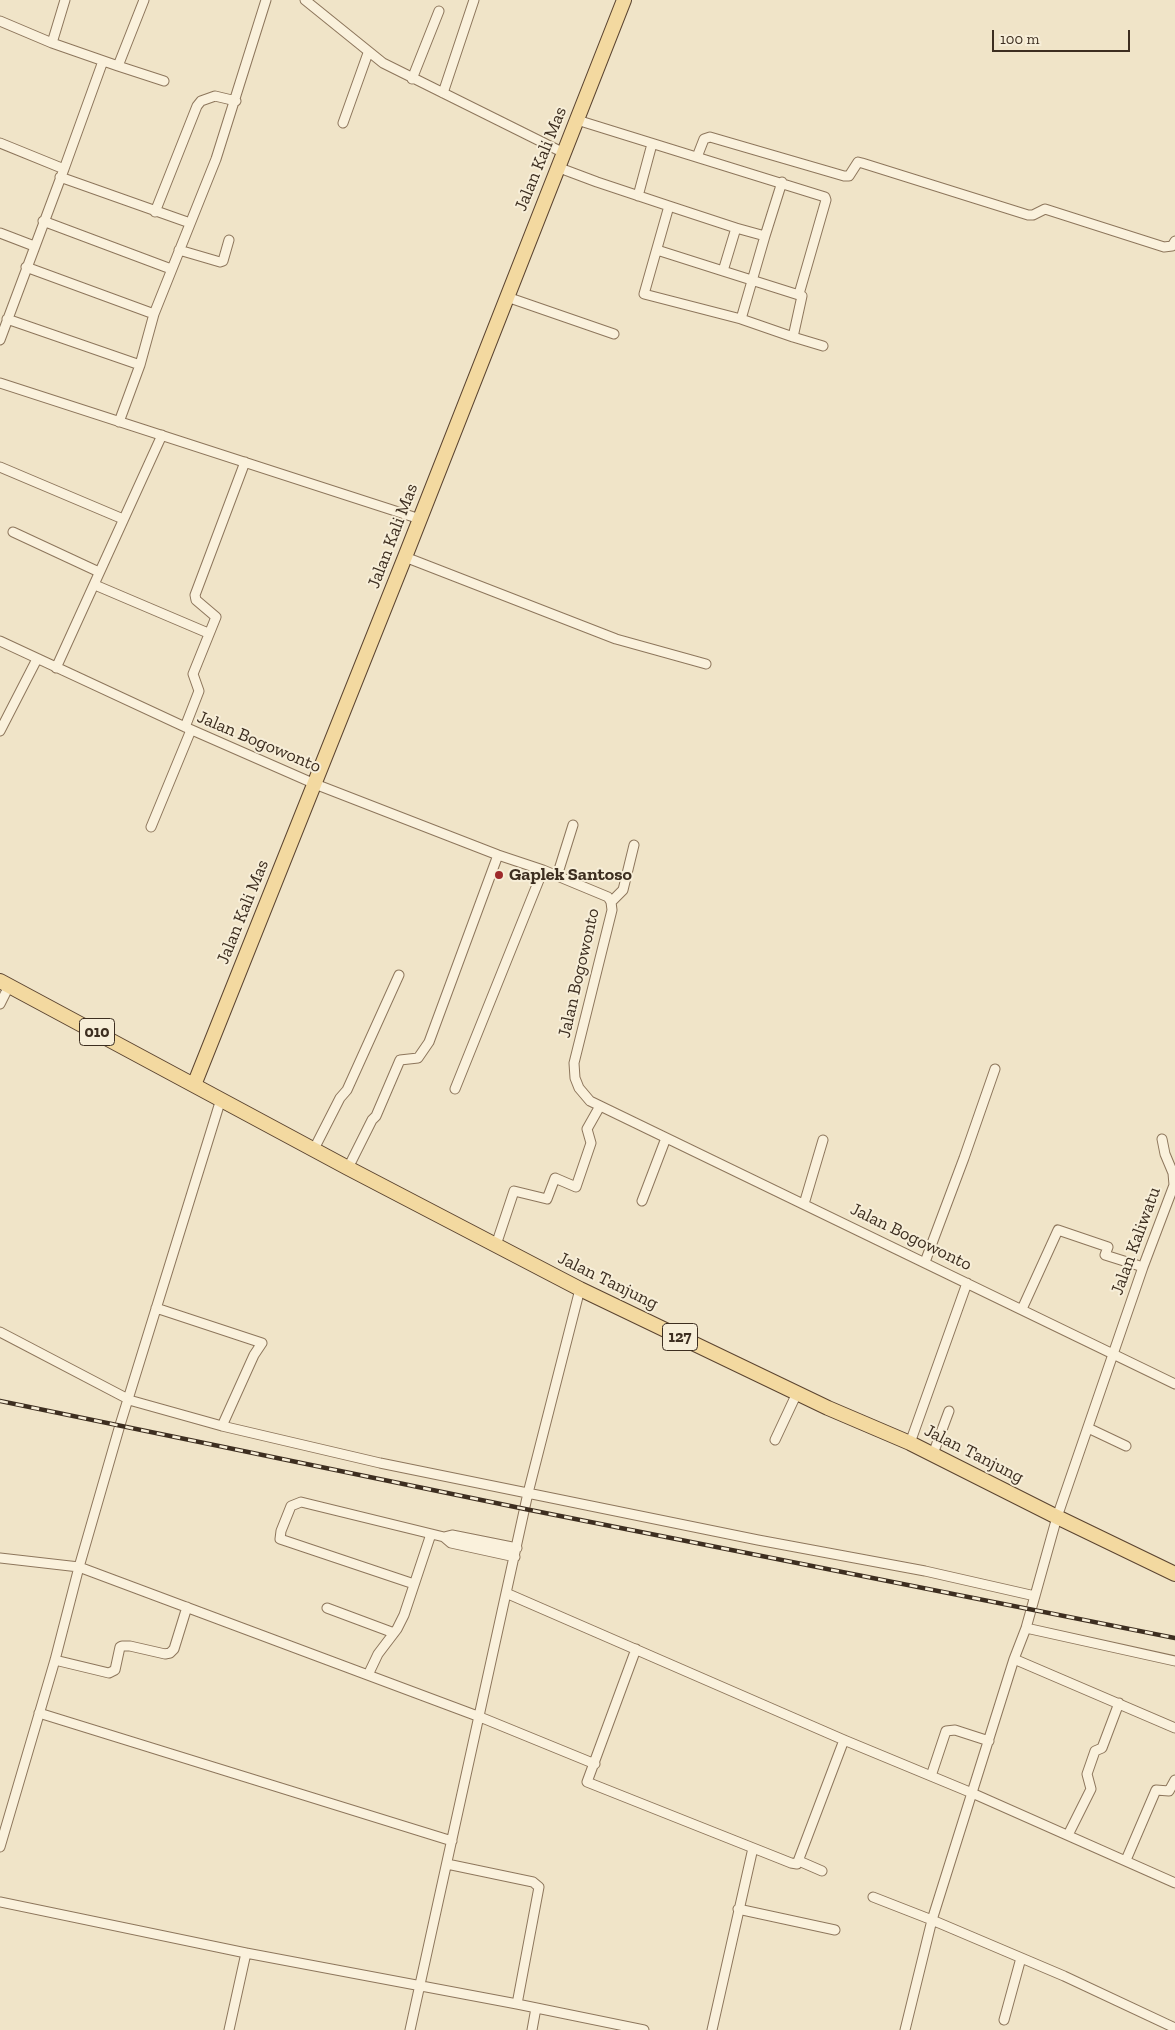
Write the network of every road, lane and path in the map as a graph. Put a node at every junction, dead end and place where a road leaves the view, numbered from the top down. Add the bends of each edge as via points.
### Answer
1 (66, 0) edge
2 (144, 0) edge
3 (266, 0) edge
4 (305, 0) edge
5 (474, 0) edge
6 (624, 0) edge
7 (439, 11) dead end
8 (0, 22) edge
9 (52, 43) junction
10 (368, 53) junction
11 (103, 61) junction
12 (118, 66) junction
13 (412, 79) junction
14 (164, 81) dead end
15 (443, 93) junction
16 (236, 101) junction
17 (577, 120) junction
18 (343, 123) dead end
19 (0, 142) edge
20 (652, 144) junction
21 (564, 153) junction
22 (697, 157) junction
23 (557, 167) junction
24 (62, 173) junction
25 (782, 182) junction
26 (638, 196) junction
27 (669, 206) junction
28 (155, 212) junction
29 (43, 221) junction
30 (190, 223) junction
31 (736, 228) junction
32 (0, 233) edge
33 (765, 236) junction
34 (229, 240) dead end
35 (1175, 241) edge
36 (34, 246) junction
37 (179, 250) junction
38 (657, 250) junction
39 (26, 267) junction
40 (171, 269) junction
41 (723, 271) junction
42 (753, 280) junction
43 (799, 294) junction
44 (507, 296) junction
45 (154, 314) junction
46 (7, 319) junction
47 (741, 319) junction
48 (614, 334) dead end
49 (793, 337) junction
50 (0, 340) edge
51 (823, 346) dead end
52 (140, 365) junction
53 (0, 383) edge
54 (119, 422) junction
55 (162, 435) junction
56 (246, 462) junction
57 (0, 467) edge
58 (420, 519) junction
59 (123, 520) junction
60 (13, 532) dead end
61 (405, 557) junction
62 (99, 572) junction
63 (95, 584) junction
64 (208, 633) junction
65 (0, 641) edge
66 (37, 659) junction
67 (706, 664) dead end
68 (56, 668) junction
69 (188, 729) junction
70 (0, 731) edge
71 (315, 784) junction
72 (573, 825) dead end
73 (152, 827) dead end
74 (634, 845) dead end
75 (498, 855) junction
76 (543, 870) junction
77 (557, 876) junction
78 (611, 902) junction
79 (399, 975) dead end
80 (4, 983) edge
81 (0, 1004) edge
82 (995, 1069) dead end
83 (194, 1085) junction
84 (455, 1089) dead end
85 (221, 1099) junction
86 (600, 1106) junction
87 (666, 1138) junction
88 (1162, 1139) dead end
89 (823, 1140) dead end
90 (314, 1149) junction
91 (348, 1168) junction
92 (1174, 1186) edge
93 (642, 1201) dead end
94 (804, 1204) junction
95 (496, 1245) junction
96 (925, 1262) junction
97 (1143, 1267) junction
98 (967, 1283) junction
99 (580, 1290) junction
100 (156, 1308) junction
101 (1022, 1309) junction
102 (0, 1332) edge
103 (1113, 1353) junction
104 (1175, 1384) edge
105 (797, 1393) junction
106 (129, 1400) junction
107 (950, 1411) dead end
108 (222, 1426) junction
109 (1088, 1428) junction
110 (776, 1440) dead end
111 (910, 1443) junction
112 (1126, 1446) dead end
113 (933, 1454) junction
114 (528, 1493) junction
115 (1057, 1517) junction
116 (431, 1534) junction
117 (516, 1552) junction
118 (0, 1558) edge
119 (80, 1567) junction
120 (1175, 1574) edge
121 (414, 1584) junction
122 (506, 1593) junction
123 (1035, 1596) junction
124 (187, 1608) junction
125 (327, 1608) dead end
126 (1026, 1628) junction
127 (394, 1633) junction
128 (636, 1649) junction
129 (1014, 1659) junction
130 (56, 1660) junction
131 (1175, 1661) edge
132 (368, 1676) junction
133 (1119, 1703) junction
134 (39, 1713) junction
135 (480, 1717) junction
136 (1175, 1728) edge
137 (844, 1740) junction
138 (989, 1741) junction
139 (595, 1764) junction
140 (931, 1776) junction
141 (1175, 1780) edge
142 (972, 1793) junction
143 (1068, 1835) junction
144 (452, 1841) junction
145 (0, 1847) edge
146 (753, 1848) junction
147 (1126, 1860) junction
148 (800, 1861) junction
149 (447, 1864) junction
150 (822, 1871) dead end
151 (1175, 1883) edge
152 (873, 1897) dead end
153 (0, 1902) edge
154 (738, 1909) junction
155 (932, 1920) junction
156 (835, 1930) dead end
157 (246, 1953) junction
158 (1021, 1958) junction
159 (420, 1985) junction
160 (517, 2004) junction
161 (536, 2008) junction
162 (1004, 2020) dead end
163 (1175, 2028) edge
164 (229, 2030) edge
165 (410, 2030) edge
166 (532, 2030) edge
167 (644, 2030) edge
168 (712, 2030) edge
169 (905, 2030) edge

1 - 9 street
2 - 12 street
3 - 16 street
4 - 10 street
5 - 15 street
6 - 17 main road, Jalan Kali Mas
7 - 13 street
8 - 9 street
9 - 11 street
10 - 13 street
10 - 18 street
11 - 12 street
11 - 24 street
12 - 14 street
13 - 15 street
15 - 21 street
16 - 28 street via 215,96 197,106
16 - 30 street
17 - 20 street
17 - 21 main road, Jalan Kali Mas
19 - 24 street
20 - 22 street
20 - 26 street
21 - 23 main road, Jalan Kali Mas
22 - 25 street
22 - 35 street via 704,140 710,137 844,176 849,176 858,162 1028,215 1045,209 1164,247 1172,246
23 - 26 street
23 - 44 main road, Jalan Kali Mas
24 - 28 street
24 - 29 street
25 - 33 street
25 - 43 street via 821,195 826,200
26 - 27 street
27 - 31 street
27 - 38 street
28 - 30 street
29 - 36 street
29 - 40 street
30 - 37 street
31 - 33 street
31 - 41 street
32 - 36 street
33 - 42 street
34 - 37 street via 220,262
36 - 39 street
37 - 40 street
38 - 41 street
38 - 47 street via 644,294
39 - 45 street
39 - 46 street
40 - 45 street
41 - 42 street
42 - 43 street
42 - 47 street
43 - 49 street via 802,299
44 - 48 street
44 - 58 main road, Jalan Kali Mas
45 - 52 street
46 - 50 street
46 - 52 street
47 - 49 street
49 - 51 street
52 - 54 street
53 - 54 street
54 - 55 street
55 - 56 street
55 - 59 street
56 - 58 street
56 - 64 street via 195,595 196,600 216,617
57 - 59 street
58 - 61 main road, Jalan Kali Mas
59 - 62 street
60 - 62 street
61 - 67 street via 616,639
61 - 71 main road, Jalan Kali Mas
62 - 63 street
63 - 64 street
63 - 68 street
64 - 69 street via 193,674 200,691
65 - 66 street, Jalan Bogowonto
66 - 68 street, Jalan Bogowonto
66 - 70 street
68 - 69 street, Jalan Bogowonto
69 - 71 street, Jalan Bogowonto
69 - 73 street
71 - 75 street, Jalan Bogowonto
71 - 83 main road, Jalan Kali Mas
72 - 77 street
74 - 78 street via 623,890
75 - 76 street, Jalan Bogowonto
75 - 91 street via 429,1042 418,1058 400,1060 376,1116
76 - 77 street, Jalan Bogowonto
76 - 84 street
77 - 78 street, Jalan Bogowonto via 608,897
78 - 86 street, Jalan Bogowonto via 612,910 574,1064 579,1088 590,1101
79 - 90 street via 347,1090
80 - 81 street
80 - 83 main road, 010
82 - 96 street
83 - 85 main road, Jalan Tanjung / 127
85 - 90 main road, Jalan Tanjung / 127
85 - 100 street
86 - 87 street, Jalan Bogowonto
86 - 95 street via 586,1129 591,1143 576,1187 555,1178 547,1199 514,1191
87 - 93 street
87 - 94 street, Jalan Bogowonto
88 - 92 street, Jalan Kaliwatu
89 - 94 street
90 - 91 main road, Jalan Tanjung / 127
91 - 95 main road, Jalan Tanjung / 127
92 - 97 street, Jalan Kaliwatu
94 - 96 street, Jalan Bogowonto
95 - 99 main road, Jalan Tanjung / 127
96 - 98 street, Jalan Bogowonto
97 - 101 street via 1105,1255 1108,1247 1058,1230
97 - 103 street, Jalan Kaliwatu
98 - 101 street, Jalan Bogowonto
98 - 111 street
99 - 105 main road, Jalan Tanjung / 127
99 - 114 street
100 - 106 street
100 - 108 street via 262,1343
101 - 103 street, Jalan Bogowonto
102 - 106 street
103 - 104 street, Jalan Bogowonto
103 - 109 street
105 - 110 street
105 - 111 main road, Jalan Tanjung / 127
106 - 108 street
106 - 119 street
107 - 113 street
108 - 114 street via 380,1464
109 - 112 street
109 - 115 street
111 - 113 main road, Jalan Tanjung / 127
113 - 115 main road, Jalan Tanjung / 127
114 - 117 street
114 - 123 street via 925,1571
115 - 120 main road, Jalan Tanjung / 127
115 - 123 street
116 - 117 street via 452,1535
116 - 121 street
116 - 121 street via 301,1502 291,1506 279,1537
117 - 122 street
118 - 119 street
119 - 124 street
119 - 130 street
121 - 127 street
122 - 128 street
122 - 135 street
123 - 126 street
124 - 130 street via 170,1653 122,1646 115,1670 109,1672
124 - 132 street
125 - 127 street
126 - 129 street
126 - 131 street
127 - 132 street via 378,1654
128 - 137 street
128 - 139 street
129 - 133 street
129 - 138 street
130 - 134 street
132 - 135 street
133 - 136 street
133 - 143 street via 1102,1748 1095,1751 1087,1774 1091,1789
134 - 144 street
134 - 145 street
135 - 139 street
135 - 144 street
137 - 140 street
137 - 148 street
138 - 140 street via 955,1730 946,1731
138 - 142 street
139 - 146 street via 587,1782
140 - 142 street
141 - 147 street via 1169,1791 1156,1790
142 - 143 street
142 - 155 street
143 - 147 street
144 - 149 street
146 - 148 street via 791,1864
146 - 154 street
147 - 151 street
148 - 150 street
149 - 159 street
149 - 160 street via 539,1886
152 - 155 street
153 - 157 street
154 - 156 street
154 - 168 street
155 - 158 street
155 - 169 street
157 - 159 street
157 - 164 street
158 - 162 street
158 - 163 street
159 - 160 street
159 - 165 street
160 - 161 street
161 - 166 street
161 - 167 street

